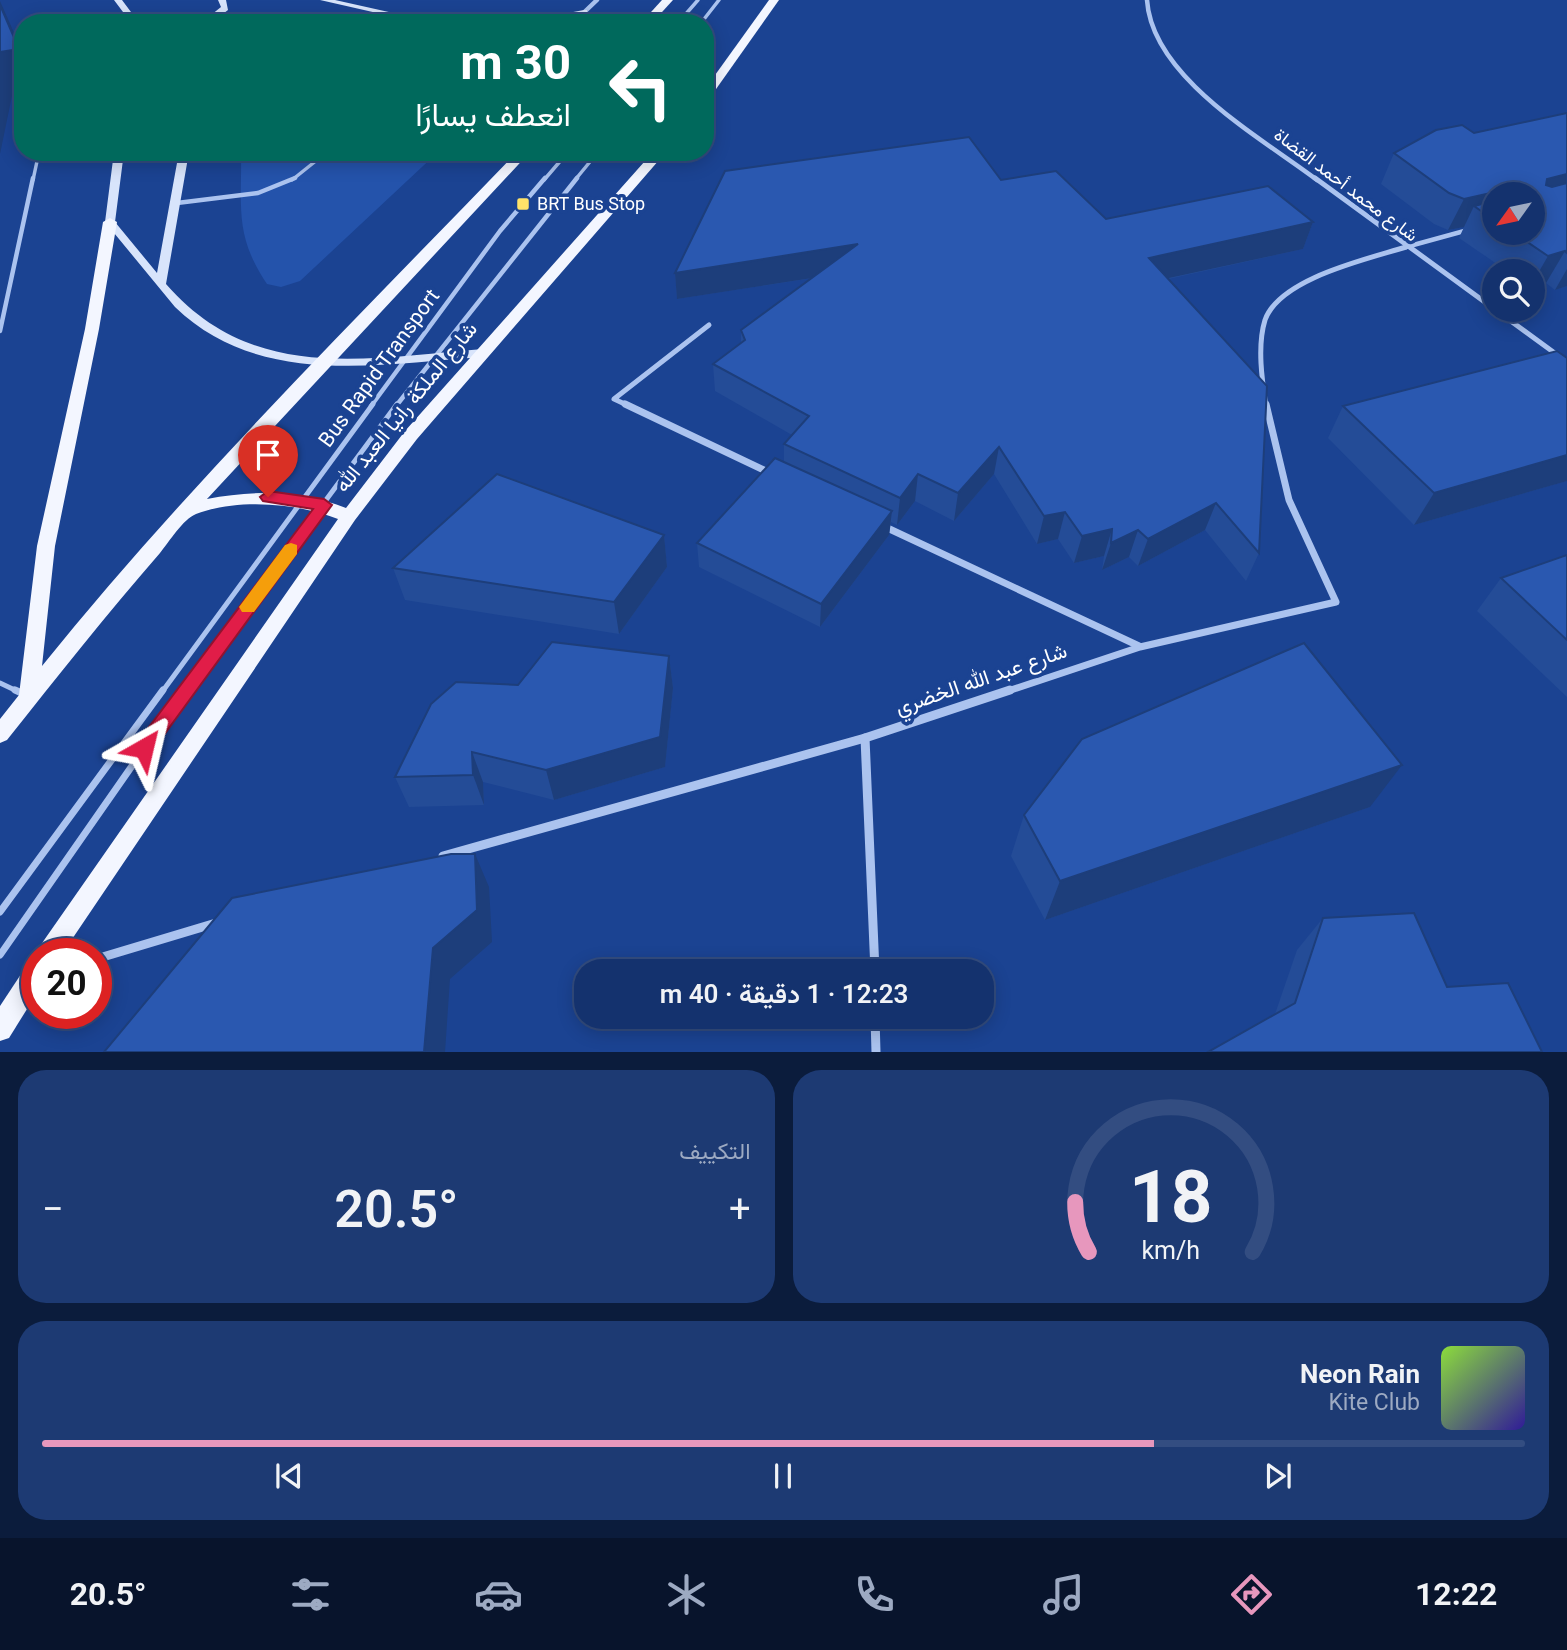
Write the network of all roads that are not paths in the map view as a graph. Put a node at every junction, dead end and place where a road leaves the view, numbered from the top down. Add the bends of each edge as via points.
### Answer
1 (222, 0) edge
2 (324, 0) edge
3 (597, 0) edge
4 (668, 0) edge
5 (698, 0) edge
6 (719, 0) edge
7 (774, 0) edge
8 (1147, 0) edge
9 (584, 12) joint
10 (217, 14) edge
11 (391, 14) edge
12 (572, 14) edge
13 (655, 14) edge
14 (686, 14) edge
15 (708, 14) edge
16 (714, 84) edge
17 (37, 161) edge
18 (118, 161) edge
19 (183, 161) edge
20 (319, 161) edge
21 (515, 161) edge
22 (560, 161) edge
23 (590, 161) edge
24 (652, 161) edge
25 (177, 203) junction
26 (110, 222) junction
27 (1476, 228) edge
28 (1406, 247) junction
29 (161, 283) junction
30 (709, 325) dead end
31 (0, 331) edge
32 (482, 353) junction
33 (435, 355) junction
34 (408, 358) junction
35 (1567, 362) edge
36 (321, 365) junction
37 (777, 476) edge
38 (304, 500) junction
39 (324, 505) junction
40 (190, 509) junction
41 (349, 516) junction
42 (877, 523) edge
43 (1140, 647) junction
44 (0, 683) edge
45 (29, 697) junction
46 (0, 734) edge
47 (865, 738) junction
48 (427, 861) edge
49 (0, 912) edge
50 (229, 920) edge
51 (59, 938) edge
52 (112, 954) edge
53 (0, 956) edge
54 (874, 959) edge
55 (21, 997) edge
56 (0, 1029) edge
57 (875, 1029) edge
58 (876, 1052) edge

1 - 10 street via 225,8
2 - 11 street
3 - 9 street
4 - 13 main road
5 - 14 lane
6 - 15 lane
7 - 16 main road
8 - 28 street, شارع محمد أحمد القضاة via 1153,33 1175,68 1244,126
9 - 12 street
17 - 31 lane
18 - 26 street
19 - 25 street
20 - 25 lane via 267,193
21 - 36 main road
22 - 34 lane, Bus Rapid Transport via 500,231
23 - 33 lane, Bus Rapid Transport
24 - 32 main road, شارع الملكة رانيا العبد الله
25 - 29 street
26 - 29 street
26 - 45 main road via 46,545
27 - 28 lane
28 - 35 street, شارع محمد أحمد القضاة
28 - 43 street, شارع عبد الله الخضري via 1296,289 1264,317 1261,345 1276,451 1288,497 1336,602
29 - 36 street via 206,328 227,339 261,353
30 - 37 street via 614,399
32 - 33 street
32 - 41 main road, شارع الملكة رانيا العبد الله
33 - 34 street
33 - 39 lane, Bus Rapid Transport
34 - 36 street
34 - 38 lane, Bus Rapid Transport
36 - 40 main road
38 - 39 main road
38 - 40 main road via 242,499
38 - 49 lane, Bus Rapid Transport
39 - 41 main road
39 - 53 lane, Bus Rapid Transport via 111,793
40 - 45 main road
41 - 51 main road, شارع الملكة رانيا العبد الله
42 - 43 street
43 - 47 street, شارع عبد الله الخضري
44 - 45 lane
45 - 46 main road
47 - 48 street, شارع عبد الله الخضري
47 - 54 street
50 - 52 street
55 - 56 main road
57 - 58 street

